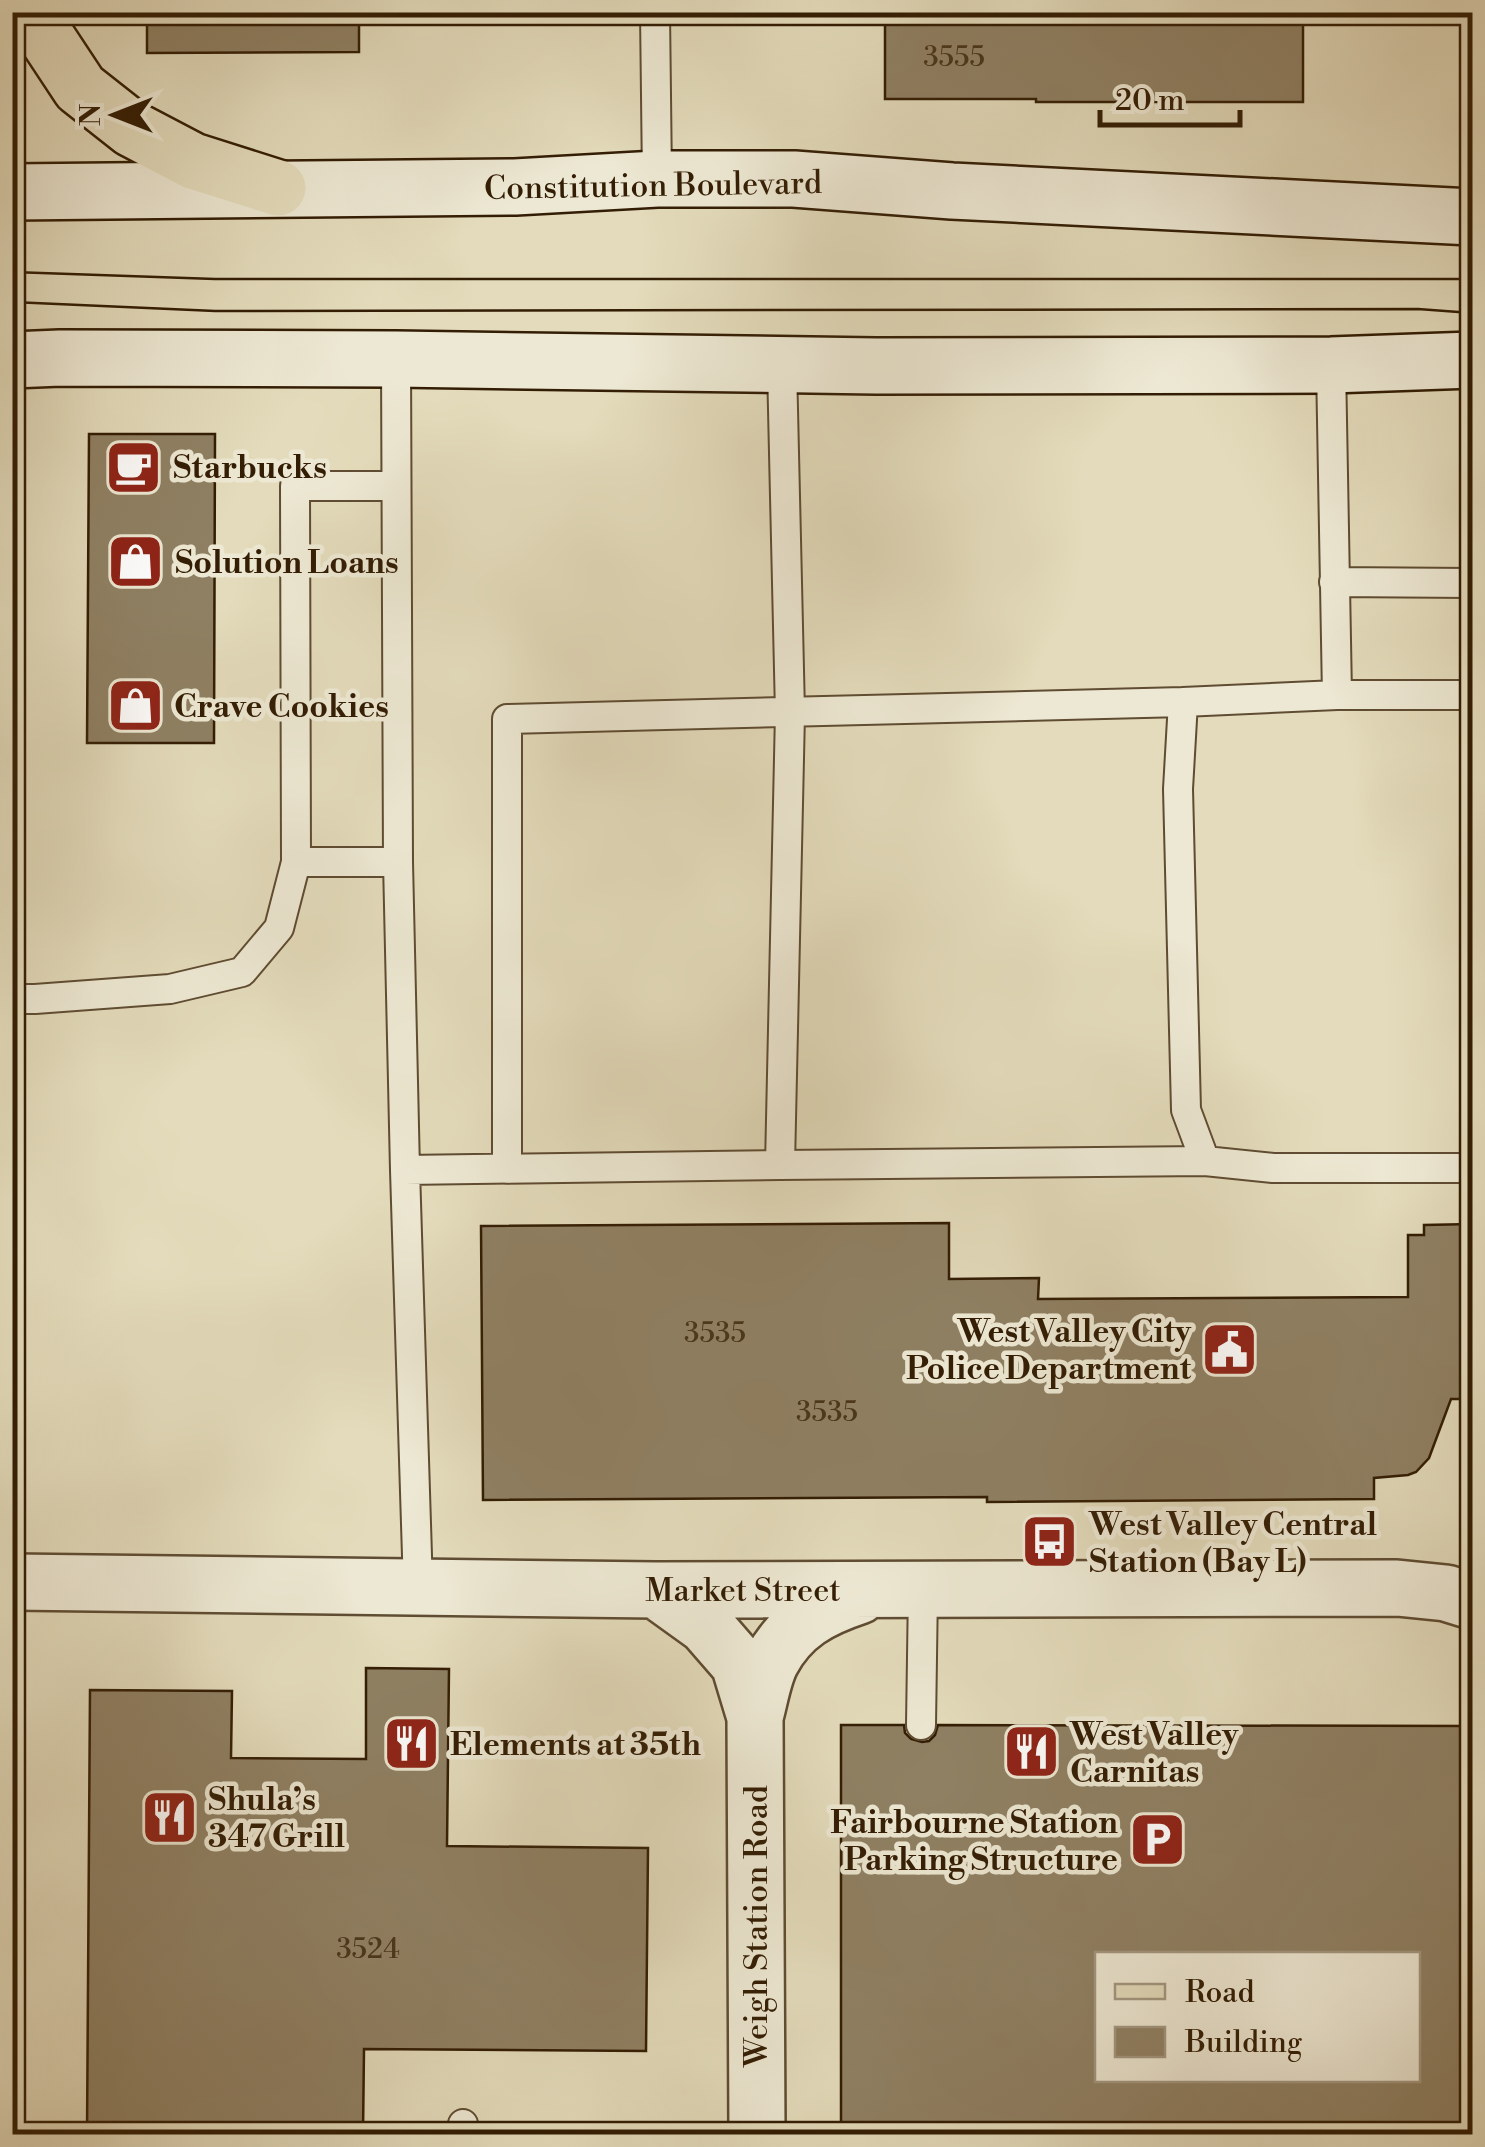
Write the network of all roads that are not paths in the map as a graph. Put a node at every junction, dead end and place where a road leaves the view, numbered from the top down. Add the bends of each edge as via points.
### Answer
1 (37, 12) edge
2 (656, 12) edge
3 (657, 179) junction
4 (278, 188) junction
5 (12, 192) edge
6 (1472, 217) edge
7 (396, 359) junction
8 (12, 360) edge
9 (1472, 360) edge
10 (1331, 364) junction
11 (782, 366) junction
12 (396, 486) junction
13 (1334, 582) junction
14 (1472, 583) edge
15 (1336, 694) junction
16 (1472, 695) edge
17 (1183, 702) junction
18 (790, 713) junction
19 (296, 862) junction
20 (398, 862) junction
21 (12, 999) edge
22 (1206, 1161) junction
23 (780, 1165) junction
24 (1472, 1168) edge
25 (508, 1169) junction
26 (405, 1170) junction
27 (12, 1582) edge
28 (418, 1588) junction
29 (900, 1589) junction
30 (656, 1590) junction
31 (1472, 1601) edge
32 (755, 1716) junction
33 (921, 1726) dead end
34 (757, 2134) edge

1 - 4 main road via 80,88 132,128 193,162
2 - 3 lane
3 - 4 main road, Constitution Boulevard
3 - 6 main road, Constitution Boulevard via 794,179
4 - 5 main road, Constitution Boulevard
7 - 8 main road
7 - 11 main road
7 - 12 lane
9 - 10 main road
10 - 11 main road
10 - 13 lane
11 - 18 lane
12 - 19 lane via 295,486
12 - 20 lane
13 - 14 lane
13 - 15 lane
15 - 16 lane
15 - 17 lane
17 - 18 lane
17 - 22 lane via 1178,789 1186,1110
18 - 23 lane
18 - 25 lane via 508,719
19 - 20 lane
19 - 21 lane via 279,928 242,972 170,989
20 - 26 lane
22 - 23 lane
22 - 24 lane via 1272,1168
23 - 25 lane
25 - 26 lane
26 - 28 lane
27 - 28 main road, Market Street
28 - 30 main road, Market Street
29 - 30 main road, Market Street
29 - 31 main road, Market Street via 1397,1588
29 - 32 main road, Weigh Station Road via 828,1607 796,1627 770,1664
29 - 33 lane
30 - 32 main road, Weigh Station Road via 706,1626 739,1664
32 - 34 main road, Weigh Station Road

